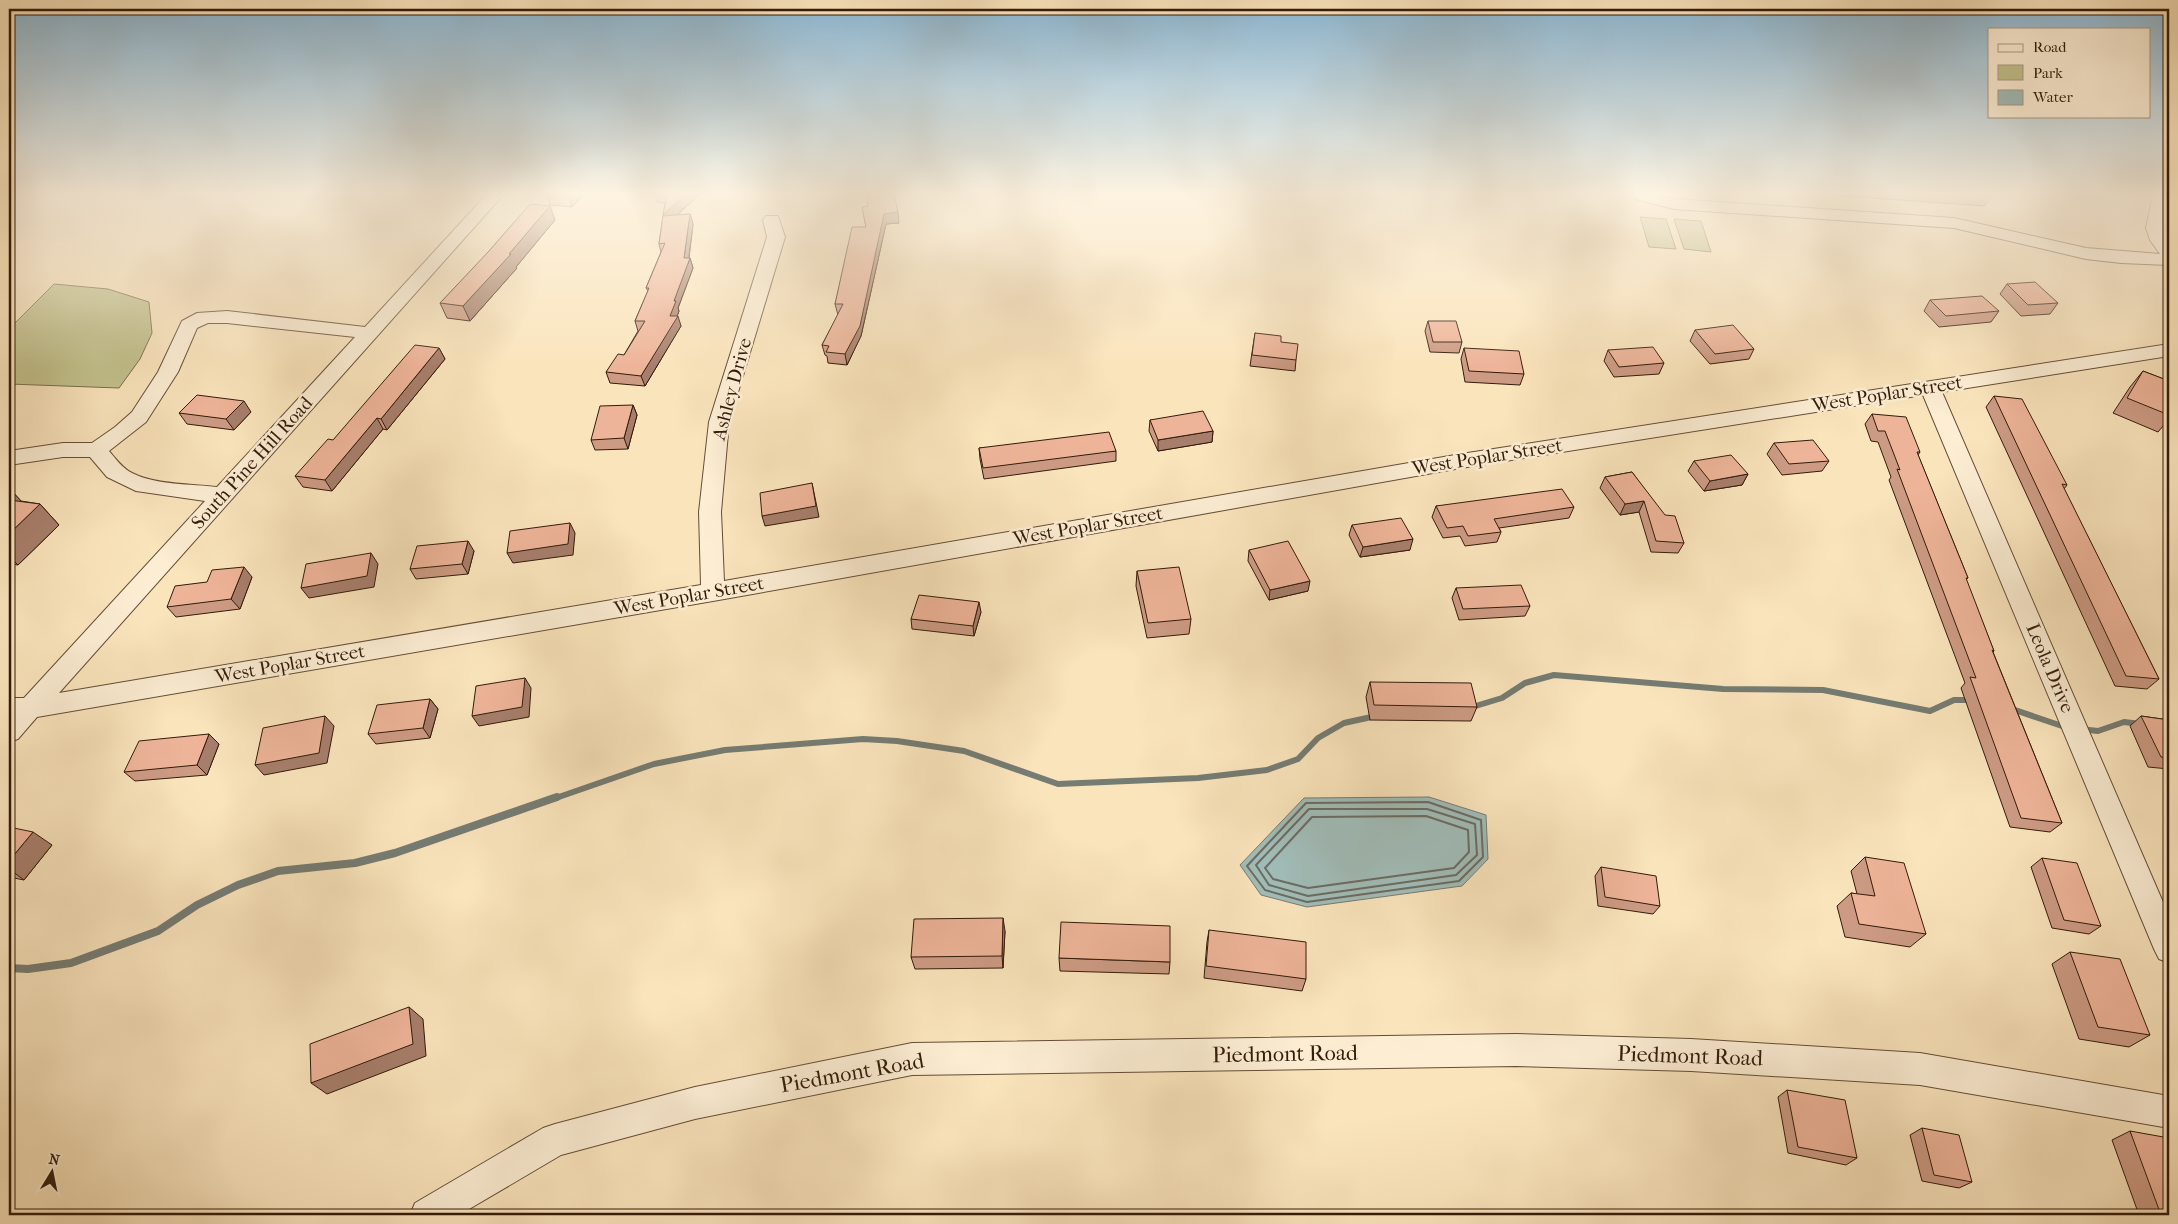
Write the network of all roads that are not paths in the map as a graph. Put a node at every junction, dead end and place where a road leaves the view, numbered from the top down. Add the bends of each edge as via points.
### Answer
1 (443, 252) edge
2 (771, 252) edge
3 (2081, 252) edge
4 (2169, 260) edge
5 (370, 333) junction
6 (2169, 350) edge
7 (1930, 387) junction
8 (96, 450) junction
9 (9, 458) edge
10 (222, 496) junction
11 (713, 592) junction
12 (19, 708) edge
13 (9, 732) edge
14 (2169, 949) edge
15 (2169, 1112) edge
16 (427, 1215) edge

1 - 5 street, South Pine Hill Road
2 - 11 street, Ashley Drive via 719,422 710,512
3 - 4 street via 2112,258
5 - 8 street via 227,317 196,320 188,325 170,368 138,416
5 - 10 street, South Pine Hill Road
6 - 7 street, West Poplar Street
7 - 11 street, West Poplar Street via 1461,461
7 - 14 street, Leola Drive
8 - 9 street via 63,450
8 - 10 street via 115,472 133,483
10 - 12 street, South Pine Hill Road
11 - 12 street, West Poplar Street
12 - 13 street, South Pine Hill Road
15 - 16 street, Piedmont Road via 1920,1069 1691,1055 1516,1050 912,1059 695,1103 555,1140

